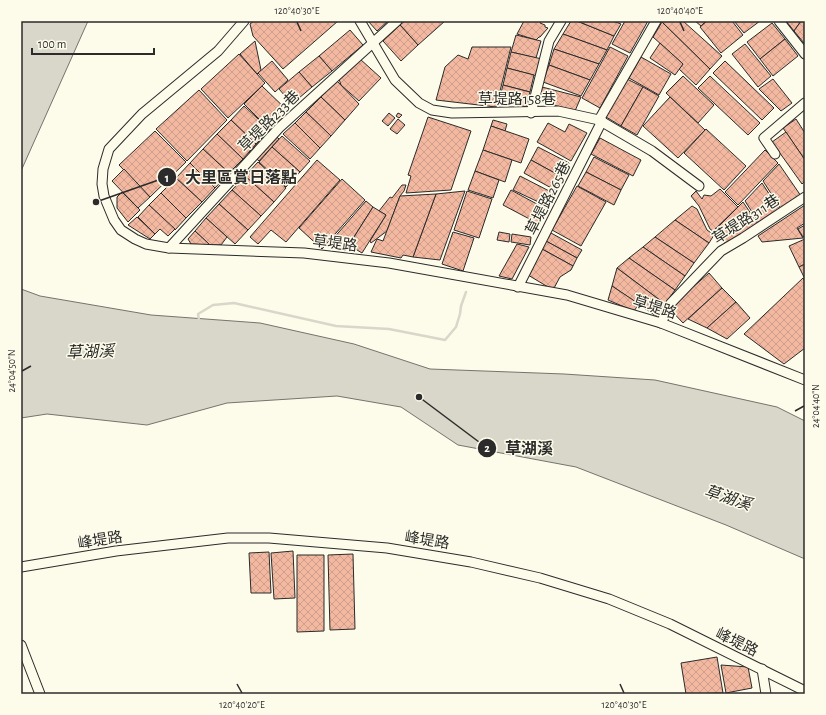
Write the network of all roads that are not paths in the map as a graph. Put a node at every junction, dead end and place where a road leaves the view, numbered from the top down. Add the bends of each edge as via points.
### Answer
1 (244, 21) edge
2 (360, 21) edge
3 (397, 21) edge
4 (561, 21) edge
5 (656, 21) edge
6 (779, 21) edge
7 (373, 42) junction
8 (805, 54) edge
9 (805, 103) edge
10 (531, 112) junction
11 (601, 121) junction
12 (775, 154) dead end
13 (699, 186) dead end
14 (805, 197) edge
15 (169, 248) junction
16 (518, 287) junction
17 (661, 323) junction
18 (805, 380) edge
19 (21, 567) edge
20 (21, 645) edge
21 (762, 669) junction
22 (805, 691) edge
23 (40, 694) edge
24 (766, 694) edge

1 - 15 street, 草堤路 via 218,51 142,114 109,149 105,159 102,184 114,220 122,230 135,239 146,244
2 - 7 street, 草堤路158巷
3 - 7 street, 草堤路233巷
4 - 10 street via 549,41
5 - 11 street, 草堤路265巷
6 - 8 street
7 - 10 street, 草堤路158巷 via 395,80 419,103 432,110 452,113
7 - 15 street, 草堤路233巷 via 279,128
9 - 12 street via 764,138
10 - 11 street, 草堤路158巷 via 558,111
11 - 13 street, 草堤路158巷 via 652,151
11 - 16 street, 草堤路265巷
14 - 17 street, 草堤路311巷 via 721,251 671,303
15 - 16 street, 草堤路 via 304,253 389,263
16 - 17 street, 草堤路 via 568,296
17 - 18 street, 草堤路
19 - 21 street, 峰堤路 via 116,551 228,538 269,538 387,548 471,562 540,578 609,600 670,624
20 - 23 street
21 - 22 street, 峰堤路
21 - 24 street

